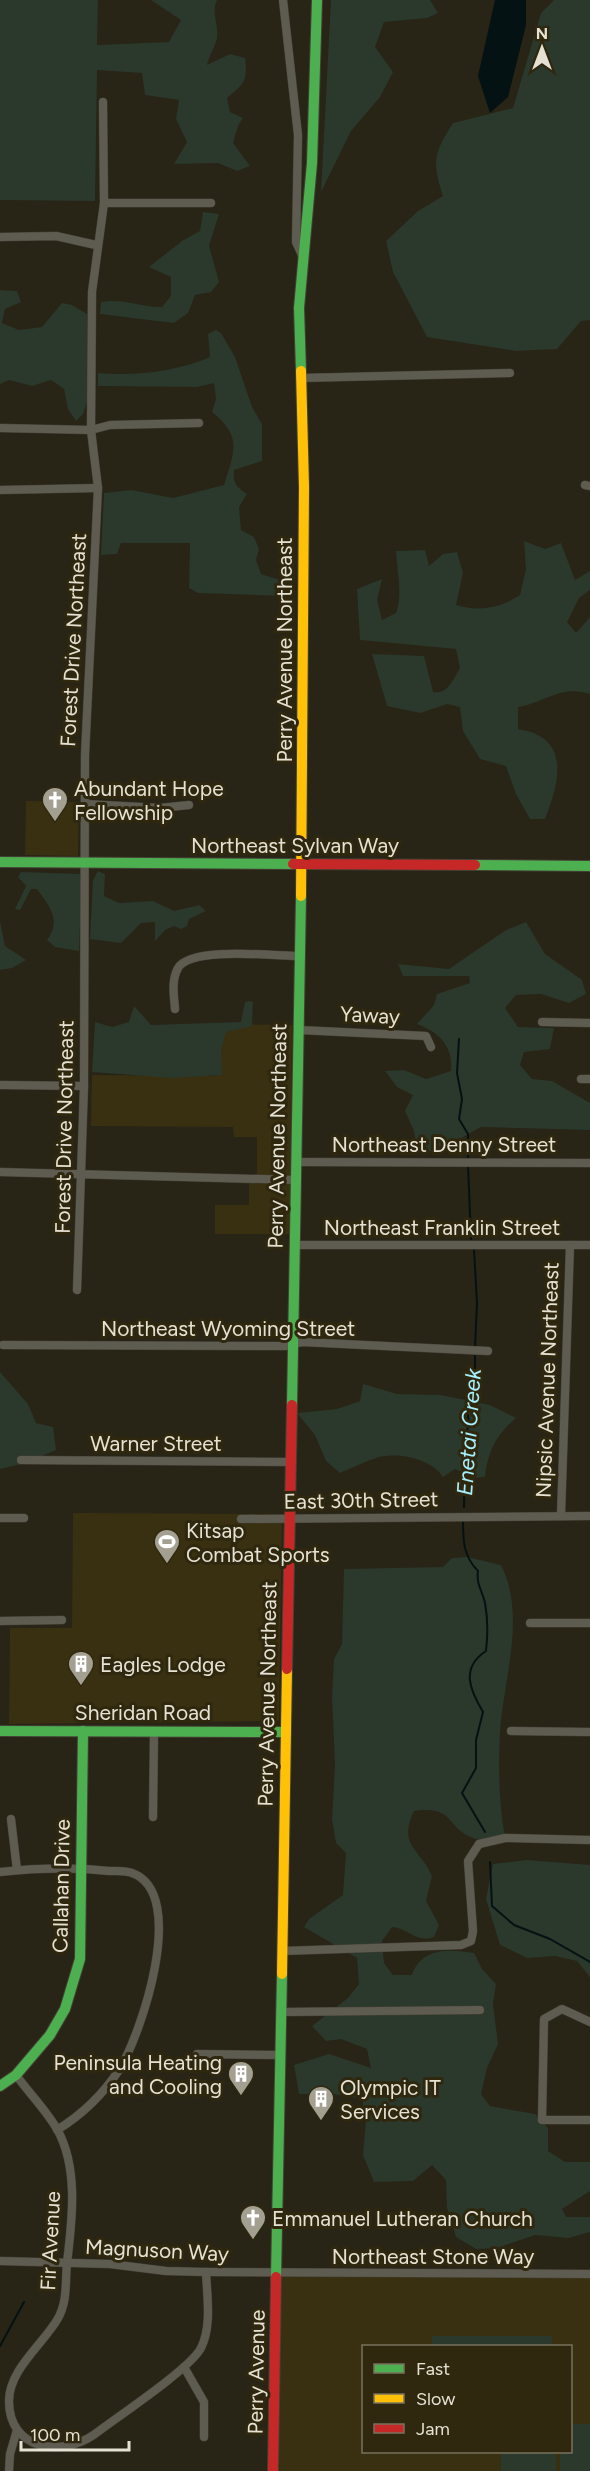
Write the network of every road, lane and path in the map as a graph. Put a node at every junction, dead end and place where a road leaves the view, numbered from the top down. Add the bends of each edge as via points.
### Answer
1 (283, 0) edge
2 (317, 0) edge
3 (103, 102) dead end
4 (104, 203) junction
5 (211, 203) dead end
6 (0, 237) edge
7 (96, 245) junction
8 (302, 255) junction
9 (510, 373) dead end
10 (301, 378) junction
11 (199, 423) dead end
12 (0, 428) edge
13 (92, 430) junction
14 (98, 488) junction
15 (0, 490) edge
16 (85, 804) junction
17 (189, 805) dead end
18 (0, 862) edge
19 (86, 863) junction
20 (302, 865) junction
21 (590, 866) edge
22 (300, 956) junction
23 (175, 1009) dead end
24 (542, 1022) dead end
25 (590, 1023) edge
26 (299, 1030) junction
27 (431, 1047) dead end
28 (580, 1079) dead end
29 (590, 1079) edge
30 (0, 1084) edge
31 (84, 1086) junction
32 (297, 1162) junction
33 (590, 1163) edge
34 (0, 1172) edge
35 (81, 1173) junction
36 (296, 1180) junction
37 (294, 1245) junction
38 (570, 1245) junction
39 (590, 1245) edge
40 (77, 1290) dead end
41 (292, 1344) junction
42 (3, 1345) dead end
43 (488, 1351) dead end
44 (21, 1460) dead end
45 (291, 1462) junction
46 (561, 1515) junction
47 (590, 1516) edge
48 (0, 1518) edge
49 (24, 1518) dead end
50 (242, 1519) dead end
51 (290, 1519) junction
52 (62, 1620) dead end
53 (0, 1621) edge
54 (530, 1623) dead end
55 (590, 1623) edge
56 (0, 1731) edge
57 (83, 1731) junction
58 (511, 1731) dead end
59 (154, 1732) junction
60 (286, 1732) junction
61 (590, 1732) edge
62 (153, 1817) dead end
63 (11, 1819) dead end
64 (590, 1840) edge
65 (82, 1868) junction
66 (17, 1870) junction
67 (0, 1872) edge
68 (282, 1951) junction
69 (480, 2010) dead end
70 (281, 2012) junction
71 (590, 2022) edge
72 (197, 2054) dead end
73 (280, 2055) junction
74 (16, 2075) junction
75 (0, 2086) edge
76 (590, 2120) edge
77 (57, 2130) junction
78 (0, 2261) edge
79 (68, 2263) junction
80 (206, 2272) junction
81 (277, 2273) junction
82 (590, 2274) edge
83 (184, 2367) junction
84 (17, 2430) junction
85 (204, 2438) dead end
86 (9, 2471) edge
87 (273, 2471) edge

1 - 8 street via 298,135 296,242
2 - 8 main road, Perry Avenue Northeast via 312,170
3 - 4 street, Forest Drive Northeast
4 - 5 street
4 - 7 street, Forest Drive Northeast
6 - 7 street via 56,236
7 - 13 street, Forest Drive Northeast
8 - 10 main road, Perry Avenue Northeast via 298,308
9 - 10 street
10 - 20 main road, Perry Avenue Northeast
11 - 13 street via 110,425
12 - 13 street
13 - 14 street, Forest Drive Northeast
14 - 15 street
14 - 16 street, Forest Drive Northeast
16 - 17 street via 160,808
16 - 19 street, Forest Drive Northeast
18 - 19 main road, Northeast Sylvan Way
19 - 20 main road, Northeast Sylvan Way
19 - 31 street, Forest Drive Northeast
20 - 21 main road, Northeast Sylvan Way
20 - 22 main road, Perry Avenue Northeast
22 - 23 street via 191,957 179,966 173,981
22 - 26 main road, Perry Avenue Northeast
24 - 25 street
26 - 27 street, Yaway via 426,1036
26 - 32 main road, Perry Avenue Northeast
28 - 29 street
30 - 31 street
31 - 35 street, Forest Drive Northeast
32 - 33 street, Northeast Denny Street
32 - 36 main road, Perry Avenue Northeast
34 - 35 street
35 - 36 street
35 - 40 street, Forest Drive Northeast
36 - 37 main road, Perry Avenue Northeast
37 - 38 street, Northeast Franklin Street
37 - 41 main road, Perry Avenue Northeast
38 - 39 street, Northeast Franklin Street
38 - 46 street, Nipsic Avenue Northeast
41 - 42 street, Northeast Wyoming Street
41 - 43 street, Northeast Wyoming Street
41 - 45 main road, Perry Avenue Northeast
44 - 45 street, Warner Street
45 - 51 main road, Perry Avenue Northeast
46 - 47 street, East 30th Street
46 - 51 street, East 30th Street
48 - 49 street
50 - 51 street, East 30th Street
51 - 60 main road, Perry Avenue Northeast
52 - 53 street
54 - 55 street
56 - 57 main road, Sheridan Road
57 - 59 main road, Sheridan Road
57 - 65 main road, Callahan Drive
58 - 61 street
59 - 60 main road, Sheridan Road
59 - 62 street
60 - 68 main road, Perry Avenue Northeast
63 - 66 street
64 - 68 street via 505,1838 479,1844 468,1861 471,1941 461,1945
65 - 66 street
65 - 74 main road, Callahan Drive via 80,1959 74,1980 50,2035
65 - 77 street via 132,1873 148,1884 156,1902 156,1959 139,2030 119,2070 93,2104
66 - 67 street
68 - 70 main road, Perry Avenue Northeast
69 - 70 street
70 - 73 main road, Perry Avenue Northeast
71 - 76 street via 562,2009 544,2019 542,2120
72 - 73 street
73 - 81 main road, Perry Avenue Northeast
74 - 75 main road, Callahan Drive
74 - 77 street, Fir Avenue
77 - 79 street, Fir Avenue via 67,2155 72,2188
78 - 79 street, Magnuson Way
79 - 80 street, Magnuson Way
79 - 84 street, Fir Avenue via 62,2311 12,2382 9,2401
80 - 81 street, Magnuson Way
80 - 83 street via 205,2335 200,2349
81 - 82 street, Northeast Stone Way
81 - 87 main road, Perry Avenue
83 - 84 street via 77,2444 55,2449 33,2443
83 - 85 street via 204,2402
84 - 86 street

